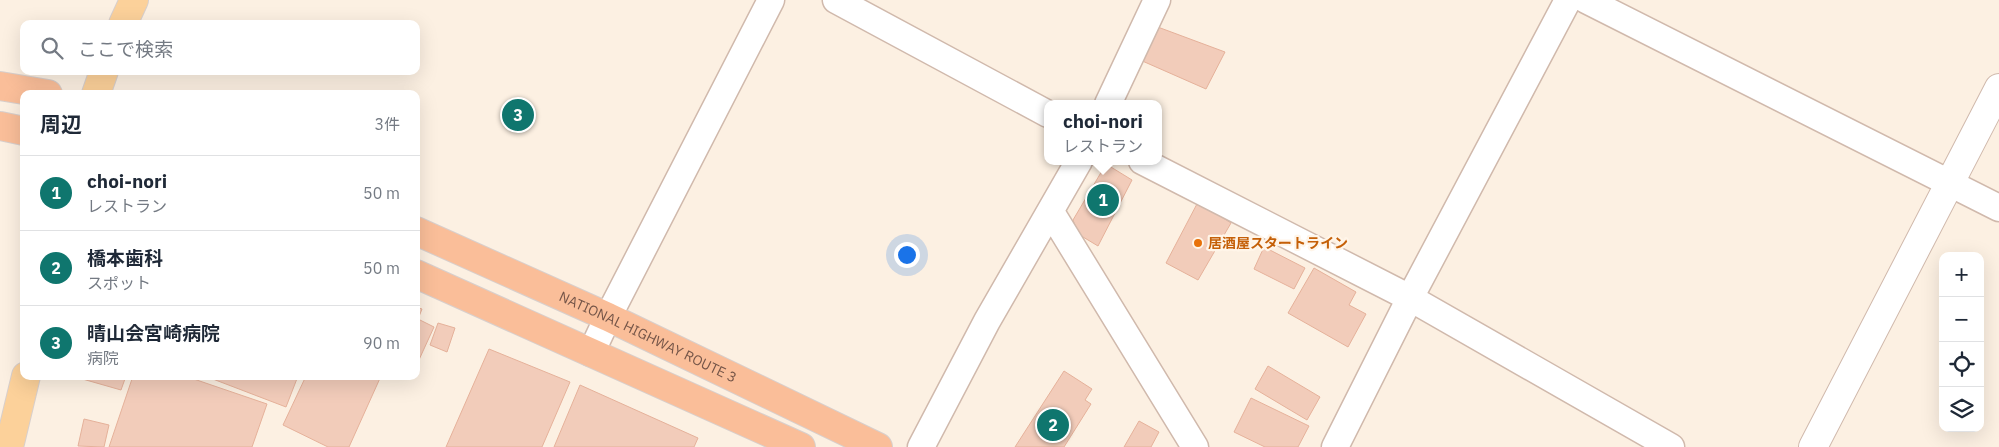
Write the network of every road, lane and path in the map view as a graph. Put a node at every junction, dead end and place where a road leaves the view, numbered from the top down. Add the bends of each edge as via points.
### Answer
1 (134, 0) edge
2 (771, 0) edge
3 (836, 0) edge
4 (1157, 0) edge
5 (1568, 0) edge
6 (1586, 0) edge
7 (125, 20) edge
8 (103, 75) edge
9 (0, 86) edge
10 (1999, 88) edge
11 (24, 90) edge
12 (97, 90) edge
13 (1110, 100) edge
14 (1044, 112) edge
15 (0, 126) edge
16 (20, 130) edge
17 (1077, 165) edge
18 (1150, 165) edge
19 (1951, 183) junction
20 (1999, 208) edge
21 (1051, 212) junction
22 (420, 233) edge
23 (420, 276) edge
24 (1410, 298) junction
25 (608, 317) junction
26 (591, 353) junction
27 (25, 380) edge
28 (9, 447) edge
29 (801, 447) edge
30 (878, 447) edge
31 (921, 447) edge
32 (1195, 447) edge
33 (1335, 447) edge
34 (1671, 447) edge
35 (1813, 447) edge

1 - 7 main road
2 - 25 street
3 - 14 street
4 - 13 street
5 - 24 street
6 - 19 street
8 - 12 main road
9 - 11 highway
10 - 19 street
15 - 16 highway
17 - 21 street
18 - 24 street
19 - 20 street
19 - 35 street
21 - 31 street via 987,321
21 - 32 street
22 - 25 highway, NATIONAL HIGHWAY ROUTE 3
23 - 26 highway
24 - 33 street
24 - 34 street
25 - 26 street
25 - 30 highway, NATIONAL HIGHWAY ROUTE 3
26 - 29 highway
27 - 28 main road

